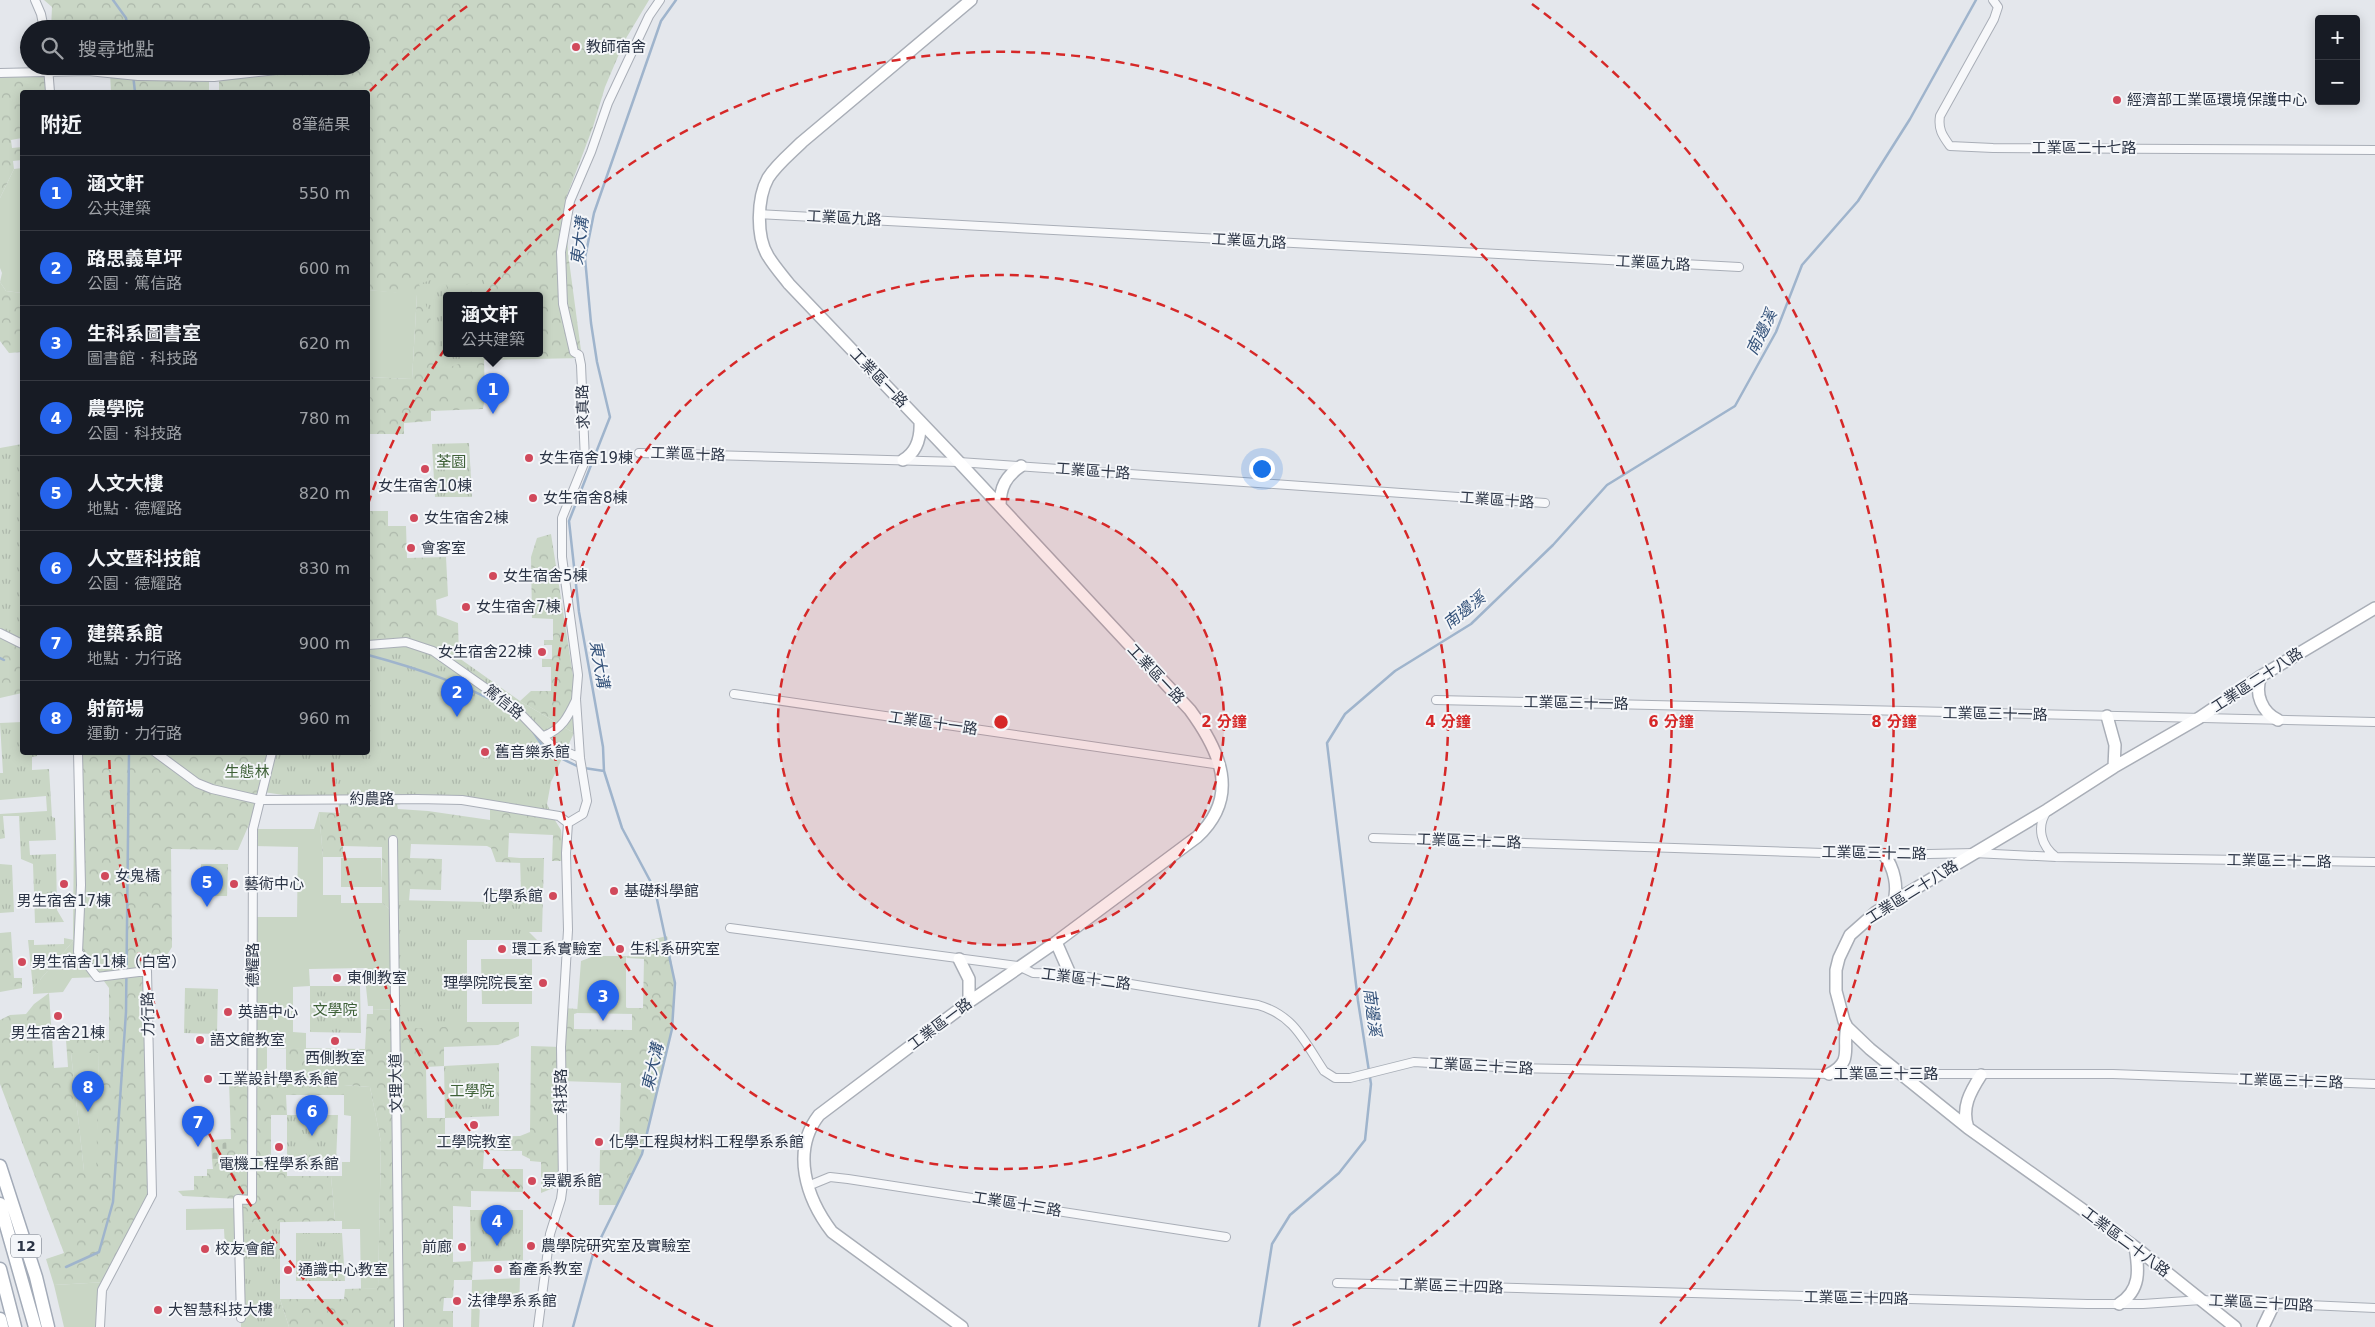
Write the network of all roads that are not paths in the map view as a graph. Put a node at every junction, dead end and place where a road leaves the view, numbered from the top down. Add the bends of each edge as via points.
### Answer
1 (35, 0) edge
2 (660, 0) edge
3 (970, 0) edge
4 (1996, 3) edge
5 (959, 5) edge
6 (43, 20) edge
7 (20, 71) edge
8 (0, 73) edge
9 (49, 75) edge
10 (124, 75) edge
11 (232, 75) edge
12 (50, 90) edge
13 (2375, 150) edge
14 (759, 214) junction
15 (1739, 267) dead end
16 (920, 421) junction
17 (640, 453) dead end
18 (902, 460) junction
19 (959, 462) junction
20 (1021, 466) junction
21 (1545, 503) dead end
22 (1000, 506) junction
23 (2375, 608) edge
24 (0, 633) edge
25 (20, 643) edge
26 (370, 645) edge
27 (2261, 676) junction
28 (734, 694) dead end
29 (576, 699) junction
30 (1436, 700) dead end
31 (2107, 716) junction
32 (2199, 718) junction
33 (2278, 720) junction
34 (2375, 722) edge
35 (544, 736) junction
36 (78, 755) edge
37 (159, 755) edge
38 (271, 755) edge
39 (580, 758) junction
40 (1221, 766) junction
41 (2114, 767) junction
42 (262, 796) junction
43 (2047, 810) junction
44 (568, 823) junction
45 (1373, 838) dead end
46 (393, 840) dead end
47 (1974, 853) junction
48 (1884, 855) junction
49 (2056, 857) junction
50 (2375, 862) edge
51 (1893, 904) junction
52 (730, 928) dead end
53 (1056, 942) junction
54 (959, 959) junction
55 (1018, 966) junction
56 (1070, 974) junction
57 (969, 1002) junction
58 (1847, 1027) junction
59 (1829, 1074) junction
60 (1902, 1074) junction
61 (1981, 1075) junction
62 (1350, 1078) joint
63 (2375, 1084) edge
64 (1968, 1128) junction
65 (0, 1166) edge
66 (808, 1186) junction
67 (0, 1204) edge
68 (1226, 1237) dead end
69 (2135, 1247) junction
70 (0, 1269) edge
71 (1337, 1283) dead end
72 (2201, 1300) junction
73 (2119, 1304) junction
74 (2274, 1304) junction
75 (2375, 1308) edge
76 (240, 1318) dead end
77 (0, 1319) edge
78 (2, 1327) edge
79 (15, 1327) edge
80 (35, 1327) edge
81 (48, 1327) edge
82 (100, 1327) edge
83 (399, 1327) edge
84 (538, 1327) edge
85 (962, 1327) edge
86 (2235, 1327) edge
87 (2263, 1327) edge

1 - 6 street
2 - 29 street, 求真路 via 649,16 608,103 570,201 561,252 566,324 581,365 585,461 562,518 562,557 578,675
3 - 5 street, 工業區一路
4 - 13 street, 工業區二十七路 via 1994,19 1940,116 1942,135 1950,146
5 - 14 street, 工業區一路 via 777,166 767,180
7 - 8 street
9 - 12 street
10 - 11 street
14 - 15 street, 工業區九路
14 - 16 street, 工業區一路 via 767,255 789,284
16 - 18 street via 915,450
16 - 19 street, 工業區一路
17 - 18 street, 工業區十路
18 - 19 street, 工業區十路
19 - 20 street, 工業區十路
19 - 22 street, 工業區一路
20 - 21 street, 工業區十路
20 - 22 street via 1005,481
22 - 40 street, 工業區一路 via 1190,710 1206,732
23 - 27 street, 工業區二十八路
24 - 25 street
26 - 35 street, 篤信路 via 406,642 422,646 458,666 518,711
27 - 32 street, 工業區二十八路
27 - 33 street via 2258,687 2262,705 2269,716
28 - 40 street, 工業區十一路
29 - 35 street via 563,724
29 - 39 street, 求真路
30 - 31 street, 工業區三十一路
31 - 32 street, 工業區三十一路
31 - 41 street via 2115,745
32 - 33 street, 工業區三十一路
32 - 41 street, 工業區二十八路
33 - 34 street, 工業區三十一路
35 - 39 street, 篤信路 via 551,745
36 - 82 street, 力行路 via 81,885 78,952 97,977 147,971 152,1195 102,1290
37 - 42 street, 約農路 via 197,784 212,790
38 - 42 street
39 - 44 street, 求真路 via 586,808
40 - 53 street, 工業區一路 via 1219,800 1205,829
41 - 43 street, 工業區二十八路
42 - 44 street, 約農路 via 462,800 559,816
42 - 76 street, 德耀路 via 253,829 252,1200 238,1199
43 - 47 street, 工業區二十八路
43 - 49 street via 2041,822 2041,835 2046,848
44 - 84 street, 科技路 via 568,930 561,1047 562,1184 561,1199 550,1234
45 - 48 street, 工業區三十二路
46 - 83 street, 文理大道
47 - 48 street, 工業區三十二路
47 - 49 street, 工業區三十二路
47 - 51 street, 工業區二十八路
48 - 51 street via 1893,872
49 - 50 street, 工業區三十二路
51 - 58 street, 工業區二十八路 via 1876,912 1858,927 1850,935 1839,958 1836,991
52 - 54 street, 工業區十二路
53 - 55 street, 工業區一路
53 - 56 street
54 - 55 street, 工業區十二路
54 - 57 street via 969,979
55 - 56 street, 工業區十二路 via 1033,973
55 - 57 street, 工業區一路
56 - 62 street, 工業區十二路 via 1272,1008 1292,1024 1324,1071 1335,1078
57 - 66 street, 工業區一路 via 820,1115 807,1135 803,1151
58 - 59 street via 1845,1058 1840,1067
58 - 60 street, 工業區二十八路
59 - 60 street, 工業區三十三路
59 - 62 street, 工業區三十三路 via 1514,1068 1414,1062
60 - 61 street, 工業區三十三路
60 - 64 street, 工業區二十八路
61 - 63 street, 工業區三十三路 via 2113,1074
61 - 64 street via 1966,1102 1964,1112
64 - 69 street, 工業區二十八路
65 - 81 main road, 12 via 36,1277
66 - 68 street, 工業區十三路 via 830,1177 848,1179
66 - 85 street, 工業區一路 via 819,1215 832,1232
67 - 80 main road, 12
69 - 72 street, 工業區二十八路
69 - 73 street via 2138,1279 2131,1294
70 - 79 main road, 12
71 - 73 street, 工業區三十四路
72 - 73 street, 工業區三十四路
72 - 74 street, 工業區三十四路
72 - 86 street, 工業區二十八路
74 - 75 street, 工業區三十四路
74 - 87 street
77 - 78 main road

